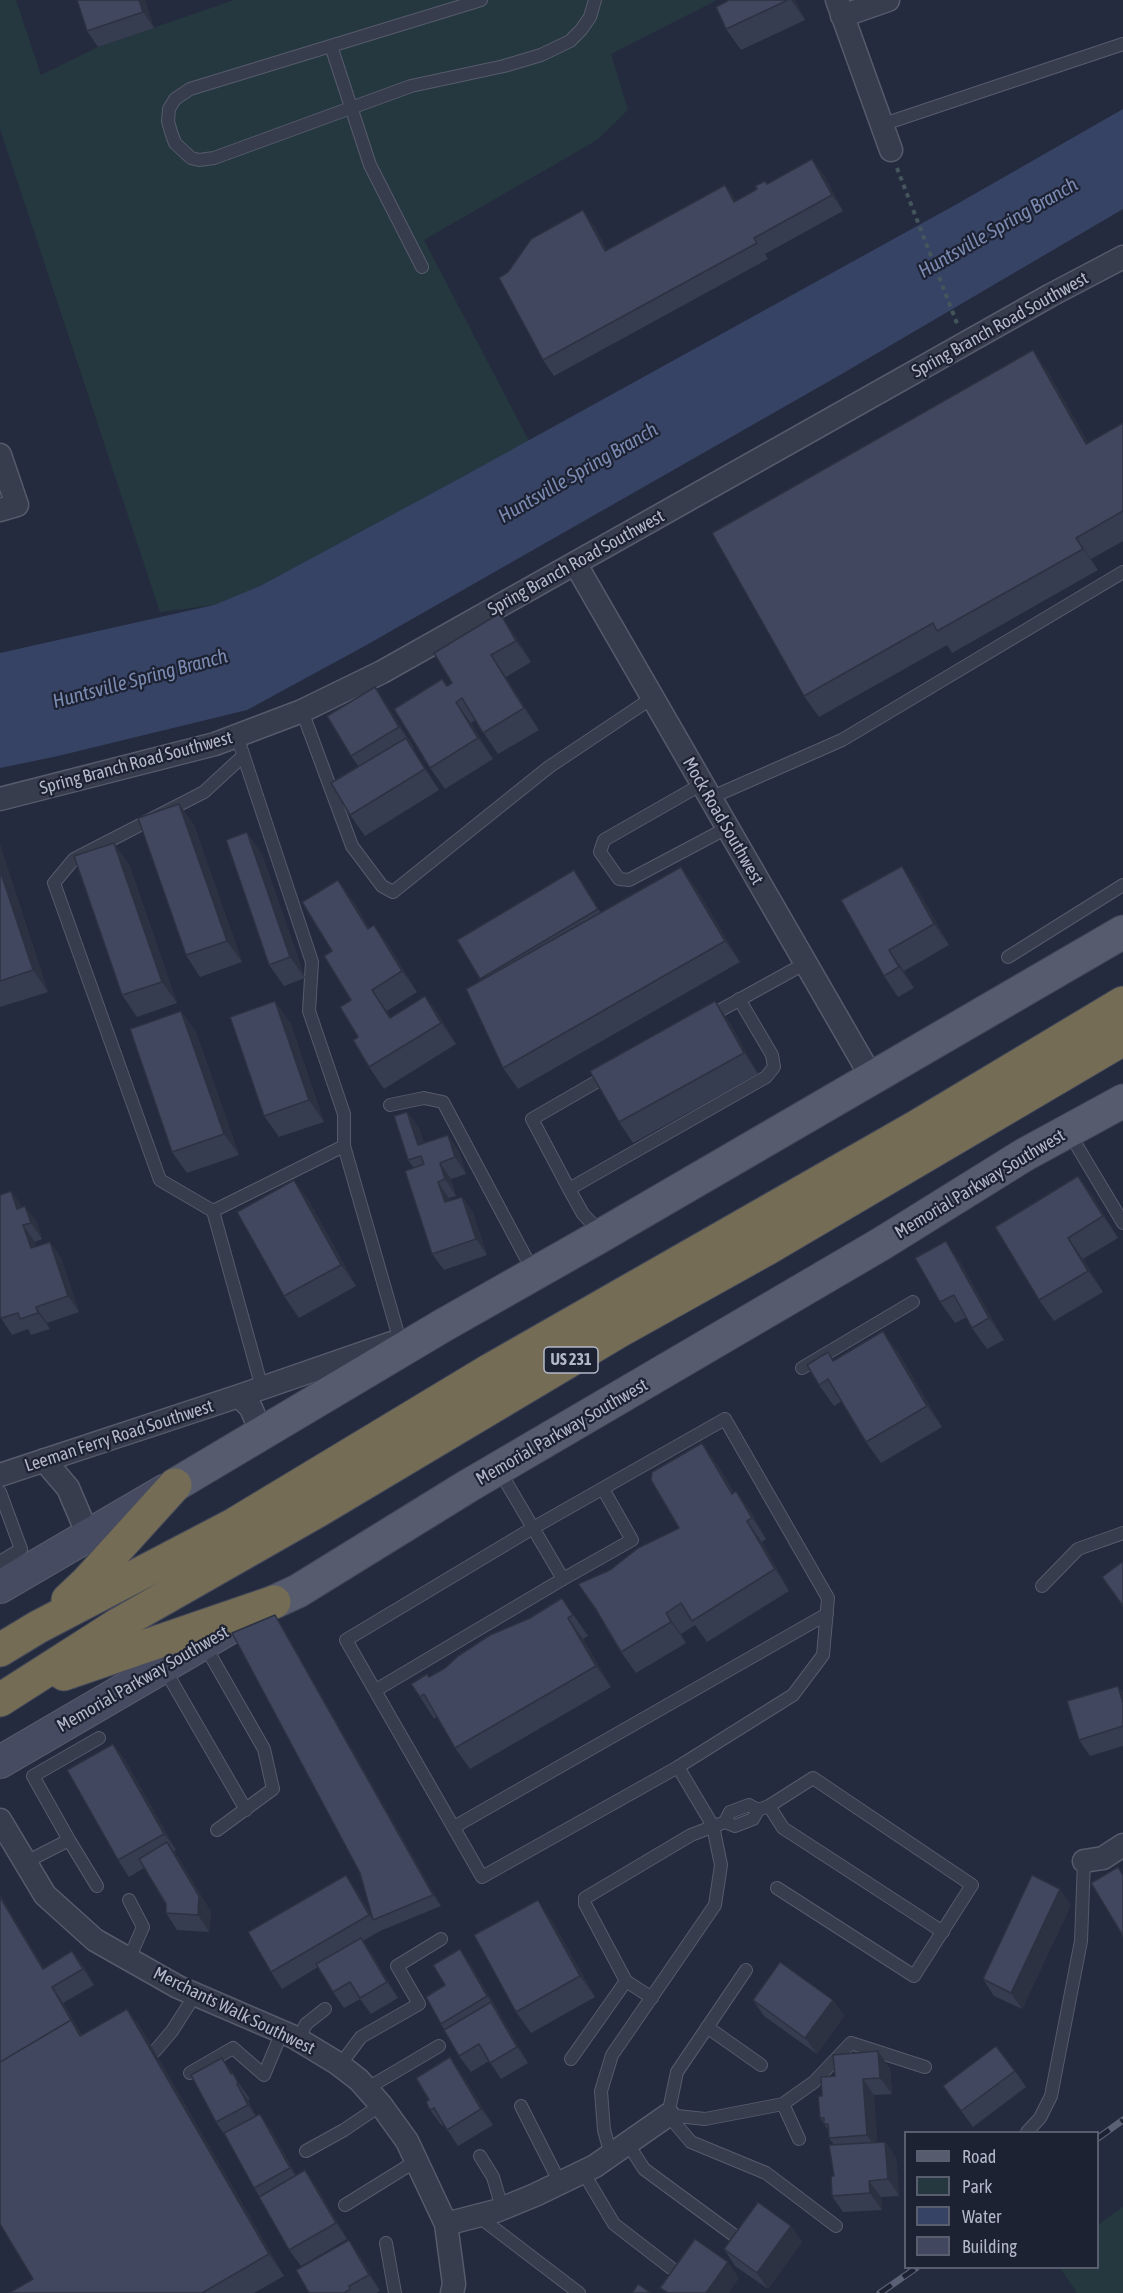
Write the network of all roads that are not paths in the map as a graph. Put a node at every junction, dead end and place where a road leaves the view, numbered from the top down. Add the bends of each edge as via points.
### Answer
1 (481, 0) edge
2 (595, 0) edge
3 (888, 0) edge
4 (840, 8) edge
5 (1123, 44) edge
6 (331, 46) junction
7 (350, 109) junction
8 (881, 125) junction
9 (891, 150) road end
10 (1123, 257) edge
11 (422, 267) dead end
12 (0, 455) edge
13 (0, 510) edge
14 (575, 563) junction
15 (1123, 572) edge
16 (652, 698) junction
17 (302, 711) junction
18 (240, 746) junction
19 (706, 791) junction
20 (0, 800) edge
21 (727, 828) junction
22 (1123, 885) edge
23 (1123, 932) edge
24 (1008, 957) dead end
25 (804, 964) junction
26 (739, 999) junction
27 (1123, 1003) edge
28 (698, 1023) edge
29 (1123, 1039) edge
30 (625, 1065) edge
31 (872, 1078) junction
32 (1123, 1101) edge
33 (390, 1105) dead end
34 (1068, 1131) junction
35 (345, 1146) junction
36 (570, 1189) junction
37 (213, 1210) junction
38 (1123, 1222) edge
39 (603, 1234) junction
40 (534, 1274) junction
41 (913, 1302) dead end
42 (442, 1326) junction
43 (400, 1341) junction
44 (802, 1368) dead end
45 (262, 1388) junction
46 (239, 1396) junction
47 (261, 1432) junction
48 (44, 1460) junction
49 (498, 1469) junction
50 (1, 1475) edge
51 (175, 1485) junction
52 (603, 1489) junction
53 (5, 1523) edge
54 (533, 1528) junction
55 (1123, 1533) edge
56 (87, 1535) junction
57 (26, 1559) junction
58 (0, 1562) edge
59 (563, 1579) junction
60 (1042, 1586) dead end
61 (0, 1587) edge
62 (274, 1602) junction
63 (826, 1614) junction
64 (38, 1627) junction
65 (204, 1643) junction
66 (0, 1650) edge
67 (163, 1667) junction
68 (376, 1690) junction
69 (11, 1694) edge
70 (99, 1738) dead end
71 (0, 1762) edge
72 (678, 1767) junction
73 (763, 1808) junction
74 (246, 1810) junction
75 (0, 1820) edge
76 (713, 1826) junction
77 (454, 1827) junction
78 (217, 1830) dead end
79 (69, 1840) junction
80 (1121, 1850) edge
81 (1084, 1862) joint
82 (24, 1863) junction
83 (97, 1886) dead end
84 (777, 1888) dead end
85 (129, 1900) dead end
86 (943, 1932) junction
87 (441, 1939) dead end
88 (129, 1959) junction
89 (746, 1970) dead end
90 (626, 1981) junction
91 (195, 1995) junction
92 (652, 1998) junction
93 (325, 2009) dead end
94 (707, 2027) junction
95 (290, 2036) junction
96 (439, 2046) dead end
97 (154, 2051) edge
98 (571, 2059) dead end
99 (340, 2065) junction
100 (761, 2065) dead end
101 (925, 2067) dead end
102 (190, 2073) edge
103 (374, 2097) junction
104 (783, 2104) junction
105 (521, 2106) dead end
106 (668, 2115) junction
107 (1029, 2131) edge
108 (799, 2139) dead end
109 (620, 2150) junction
110 (306, 2151) dead end
111 (480, 2156) dead end
112 (416, 2162) junction
113 (583, 2172) junction
114 (560, 2183) junction
115 (345, 2205) dead end
116 (502, 2208) junction
117 (478, 2216) junction
118 (446, 2224) junction
119 (836, 2226) dead end
120 (735, 2236) edge
121 (386, 2243) dead end
122 (671, 2268) edge
123 (395, 2293) edge
124 (452, 2293) edge
125 (579, 2293) edge

1 - 6 lane
2 - 7 lane via 581,30 558,47 513,64 411,86
3 - 4 street
4 - 8 street
5 - 8 lane
6 - 7 lane
6 - 7 lane via 182,93 168,109 171,132 191,158 207,159
7 - 11 lane via 370,165
8 - 9 street
10 - 14 street, Spring Branch Road Southwest
12 - 13 street via 17,505
14 - 16 street, Mock Road Southwest
14 - 17 street, Spring Branch Road Southwest via 382,672
15 - 19 lane via 842,740
16 - 17 lane via 549,767 393,892 382,886 352,846
16 - 19 street, Mock Road Southwest
17 - 18 street, Spring Branch Road Southwest
18 - 20 street, Spring Branch Road Southwest via 215,744
18 - 35 lane via 312,962 309,1011 344,1114
18 - 37 lane via 204,792 74,859 54,883 160,1180
19 - 21 street, Mock Road Southwest
19 - 21 lane via 604,840 600,852 619,879 629,880
21 - 25 street, Mock Road Southwest
22 - 24 lane
23 - 31 main road
25 - 26 lane
25 - 31 street, Mock Road Southwest
26 - 28 lane
26 - 36 lane via 772,1055 774,1067 766,1077
27 - 64 highway, US 231 via 916,1127 492,1369 235,1524
29 - 69 highway, US 231 via 119,1624
30 - 36 lane via 531,1119
31 - 39 main road
32 - 34 main road, Memorial Parkway Southwest
33 - 40 lane via 424,1098 443,1102
34 - 38 lane
34 - 49 main road, Memorial Parkway Southwest
35 - 37 lane
35 - 43 lane
36 - 39 lane via 583,1214
37 - 45 lane
39 - 40 main road
40 - 42 main road
41 - 44 lane
42 - 43 street, Leeman Ferry Road Southwest
42 - 47 main road
43 - 45 street, Leeman Ferry Road Southwest
45 - 46 street, Leeman Ferry Road Southwest
46 - 47 street via 251,1408
46 - 48 street, Leeman Ferry Road Southwest
47 - 51 main road
48 - 50 street, Leeman Ferry Road Southwest
48 - 56 street via 68,1488
49 - 54 lane
49 - 62 main road, Memorial Parkway Southwest
50 - 53 lane
51 - 56 main road
51 - 64 highway via 87,1582
52 - 54 lane
52 - 59 lane via 632,1540
52 - 63 lane via 725,1419 828,1598
53 - 57 lane
54 - 59 lane
54 - 68 lane via 346,1640
55 - 60 lane via 1078,1549
56 - 57 main road
57 - 58 lane
57 - 61 main road
59 - 68 lane
62 - 65 main road, Memorial Parkway Southwest
62 - 69 highway
63 - 72 lane via 823,1655 793,1695
63 - 77 lane
64 - 66 highway, US 231
65 - 67 main road, Memorial Parkway Southwest
65 - 74 lane via 264,1749 270,1768 273,1789
67 - 71 main road, Memorial Parkway Southwest
67 - 74 lane
68 - 77 lane
70 - 79 lane via 33,1776
72 - 76 lane
72 - 77 lane via 482,1877
73 - 76 lane via 749,1805 730,1812 725,1822
73 - 86 lane via 783,1828
73 - 86 lane via 813,1778 972,1885
74 - 78 lane
75 - 82 street, Merchants Walk Southwest
76 - 90 lane via 585,1898
76 - 92 lane via 721,1865 715,1905
79 - 82 lane
79 - 83 lane
80 - 81 street
81 - 107 lane via 1081,1941 1051,2096
82 - 88 street, Merchants Walk Southwest via 45,1895 95,1940
84 - 86 lane via 914,1976
85 - 88 lane via 143,1927
87 - 99 lane via 397,1966 419,2004 361,2037
88 - 91 street, Merchants Walk Southwest
89 - 94 lane
90 - 92 lane
90 - 98 lane
91 - 95 street, Merchants Walk Southwest
91 - 97 lane
92 - 109 lane via 612,2055 601,2091 604,2130
93 - 95 lane
94 - 100 lane
94 - 106 lane via 677,2072
95 - 99 street, Merchants Walk Southwest
95 - 102 lane via 264,2075 233,2048
96 - 103 lane
99 - 103 street, Merchants Walk Southwest
101 - 104 lane via 851,2043 814,2082
103 - 110 lane via 344,2130
103 - 112 street, Merchants Walk Southwest via 407,2141
104 - 106 lane via 705,2119
104 - 108 lane
105 - 114 lane
106 - 109 street
106 - 119 lane via 691,2142 766,2173
109 - 113 street
109 - 120 lane
111 - 116 lane via 493,2177
112 - 115 lane
112 - 118 street, Merchants Walk Southwest
113 - 114 street
113 - 122 lane via 614,2224
114 - 116 street
116 - 117 street
117 - 118 street
117 - 125 lane
118 - 124 street, Merchants Walk Southwest
121 - 123 lane

